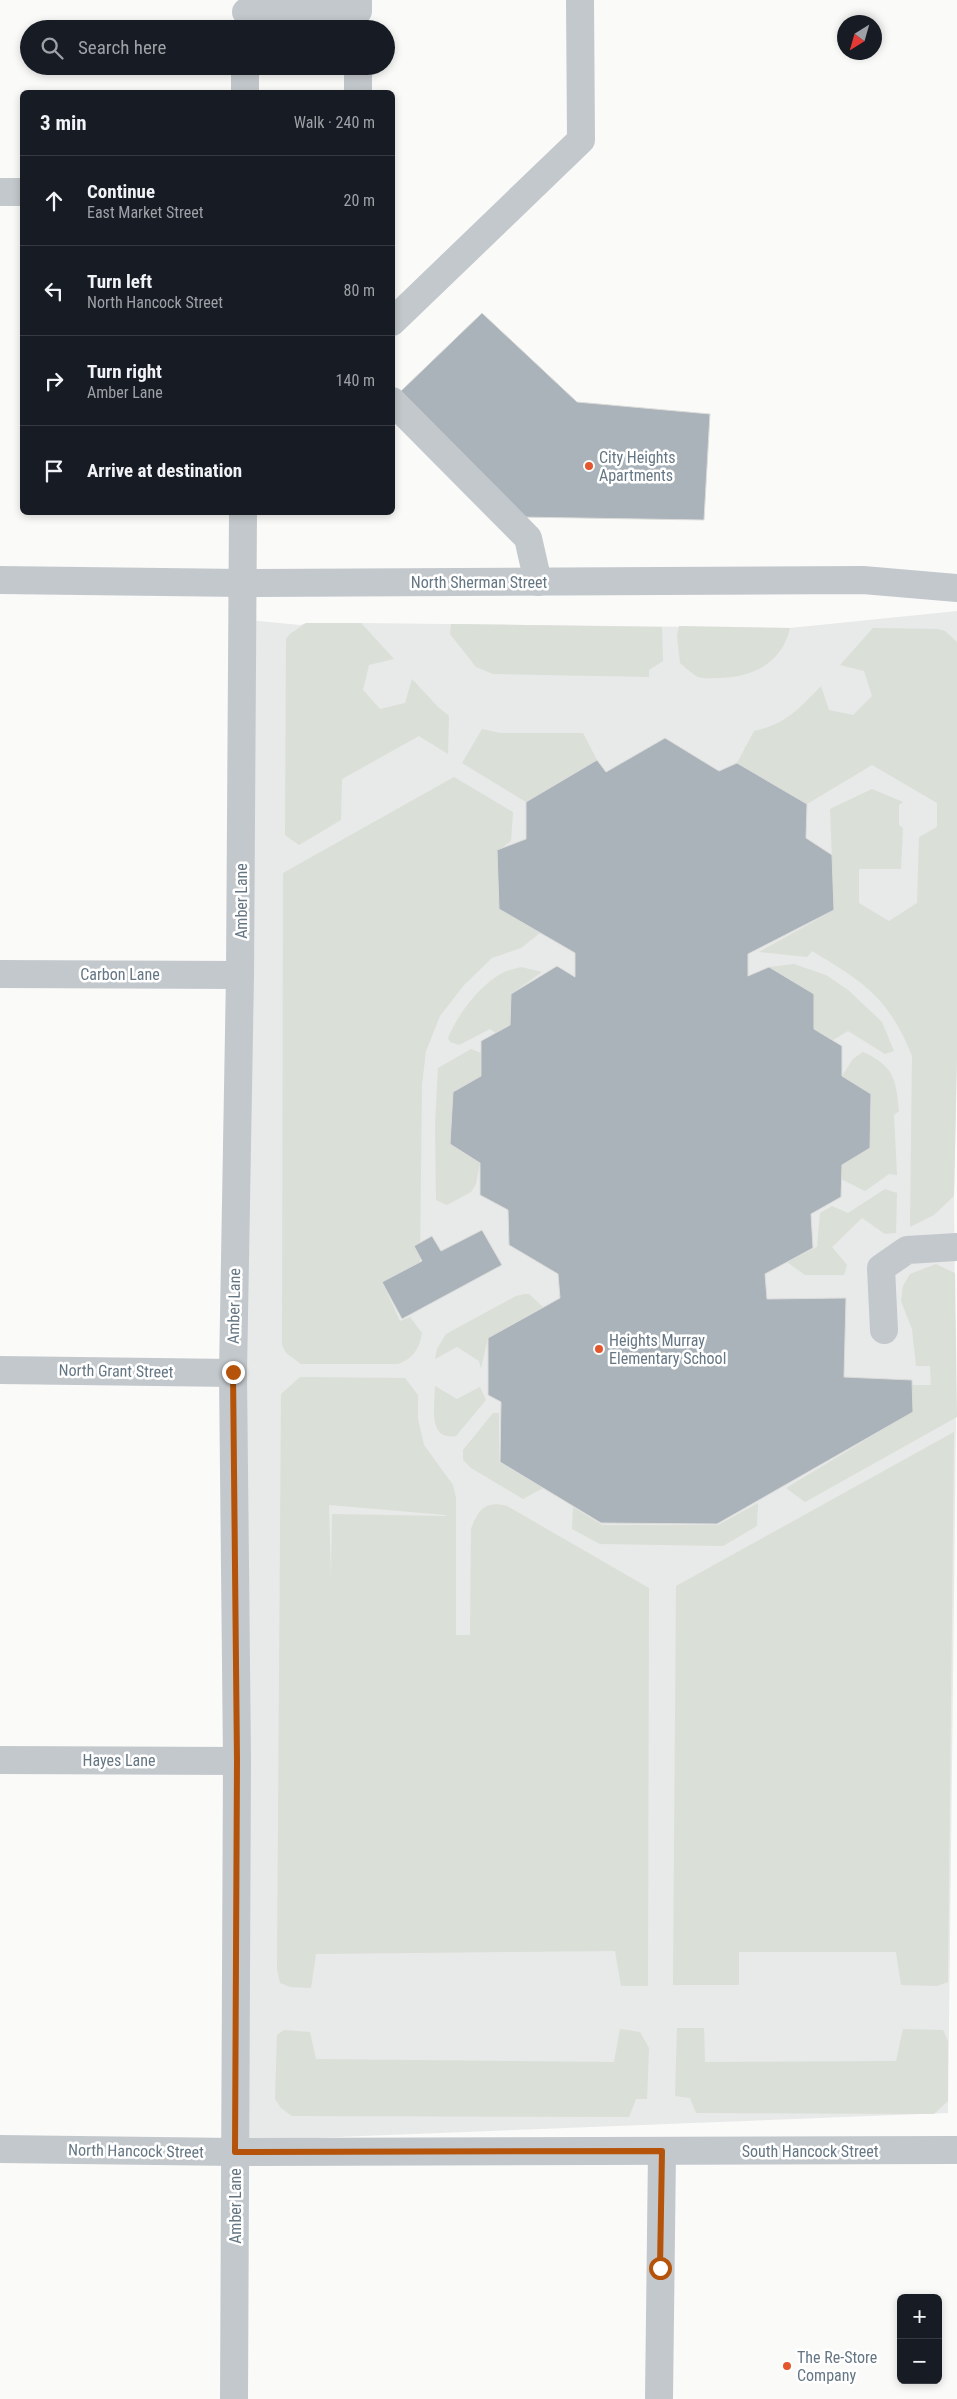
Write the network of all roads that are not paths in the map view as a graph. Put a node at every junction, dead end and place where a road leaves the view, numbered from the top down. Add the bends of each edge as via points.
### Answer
1 (580, 0) edge
2 (246, 13) edge
3 (358, 13) edge
4 (245, 75) edge
5 (358, 75) edge
6 (245, 90) edge
7 (358, 90) edge
8 (0, 192) edge
9 (20, 192) edge
10 (395, 319) edge
11 (395, 404) edge
12 (243, 515) edge
13 (0, 580) edge
14 (538, 582) junction
15 (243, 583) junction
16 (957, 588) edge
17 (0, 974) edge
18 (240, 975) junction
19 (957, 1247) edge
20 (884, 1330) dead end
21 (0, 1370) edge
22 (233, 1372) junction
23 (0, 1760) edge
24 (237, 1760) junction
25 (0, 2149) edge
26 (957, 2150) edge
27 (662, 2151) junction
28 (235, 2152) junction
29 (234, 2399) edge
30 (659, 2399) edge

1 - 10 street via 581,140
2 - 3 street
4 - 6 street
5 - 7 street
8 - 9 street
11 - 14 street via 528,538
12 - 15 street, Amber Lane
13 - 15 street, North Sherman Street
14 - 15 street, North Sherman Street
14 - 16 street, North Sherman Street via 863,580
15 - 18 street, Amber Lane
17 - 18 street, Carbon Lane
18 - 22 street, Amber Lane
19 - 20 street via 908,1250 881,1268
21 - 22 street, North Grant Street
22 - 24 street, Amber Lane
23 - 24 street, Hayes Lane
24 - 28 street, Amber Lane
25 - 28 street, North Hancock Street
26 - 27 street, South Hancock Street
27 - 28 street, North Hancock Street
27 - 30 street
28 - 29 street, Amber Lane

